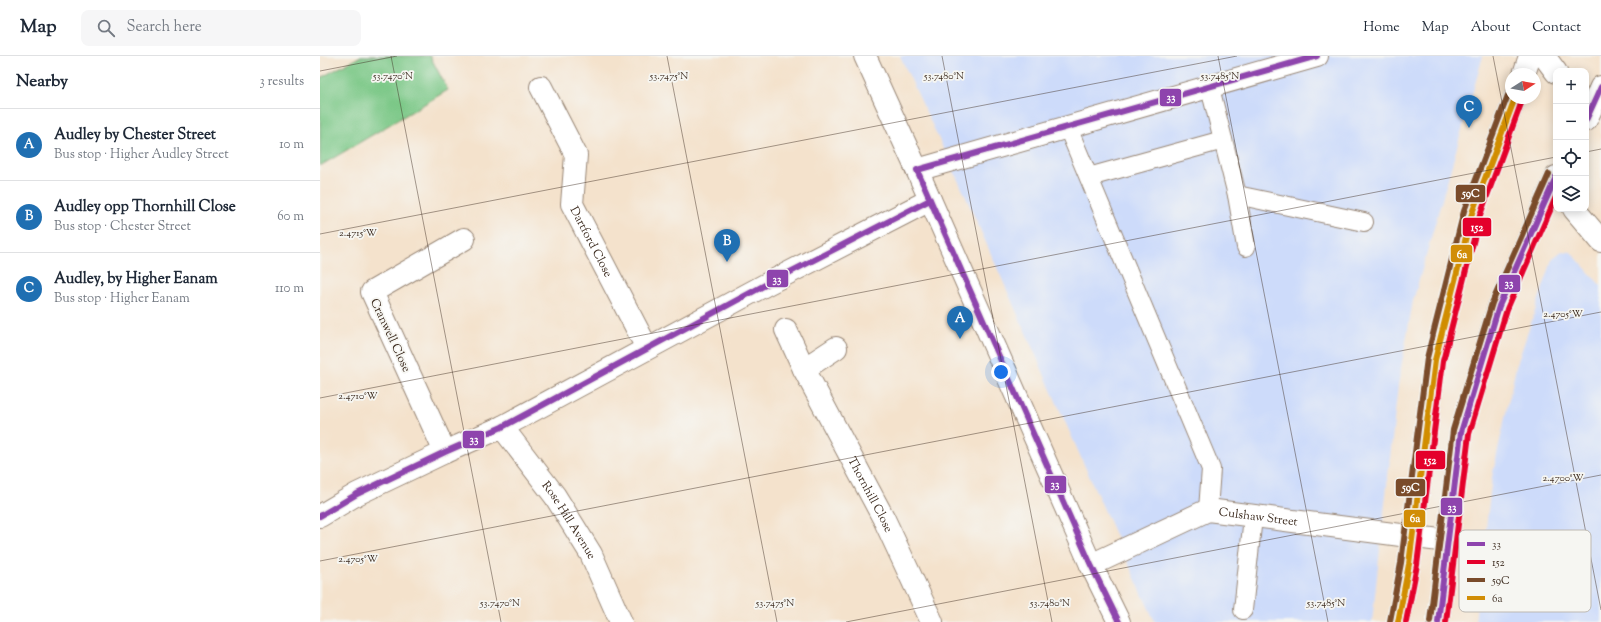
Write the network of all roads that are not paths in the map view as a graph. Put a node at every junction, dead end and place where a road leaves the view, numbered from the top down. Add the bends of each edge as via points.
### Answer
1 (865, 56) edge
2 (1317, 56) edge
3 (1530, 56) edge
4 (1544, 56) edge
5 (1526, 68) edge
6 (1553, 68) edge
7 (541, 87) dead end
8 (1601, 87) edge
9 (1210, 88) junction
10 (1513, 104) edge
11 (1589, 113) edge
12 (1068, 128) junction
13 (1222, 140) junction
14 (917, 170) junction
15 (1089, 177) junction
16 (1553, 187) edge
17 (1237, 196) junction
18 (930, 200) junction
19 (1577, 212) edge
20 (1364, 222) dead end
21 (464, 239) dead end
22 (1601, 241) edge
23 (1246, 247) dead end
24 (786, 330) dead end
25 (647, 348) junction
26 (836, 348) dead end
27 (804, 369) junction
28 (502, 427) junction
29 (445, 452) junction
30 (1208, 510) junction
31 (320, 516) edge
32 (1253, 517) junction
33 (1412, 537) junction
34 (1447, 541) junction
35 (1092, 565) junction
36 (1243, 610) dead end
37 (621, 622) edge
38 (932, 622) edge
39 (1119, 622) edge
40 (1398, 622) edge
41 (1438, 622) edge

1 - 14 main road
2 - 9 main road
3 - 5 main road
4 - 6 main road
7 - 25 main road, Dartford Close via 576,156 572,204
8 - 11 main road
9 - 12 main road
9 - 13 lane
10 - 33 main road via 1472,213 1435,360
12 - 14 main road
12 - 15 lane
13 - 15 lane
13 - 17 lane
14 - 18 main road
15 - 30 lane via 1211,469
16 - 34 main road via 1500,306 1461,432
17 - 20 lane
17 - 23 lane
18 - 25 main road
18 - 35 main road
19 - 22 main road
21 - 29 main road, Cranwell Close via 372,292
24 - 27 main road, Thornhill Close
25 - 28 main road
26 - 27 main road
27 - 38 main road, Thornhill Close via 884,519
28 - 29 main road
28 - 37 main road, Rose Hill Avenue via 555,496 591,554
29 - 31 main road via 356,494
30 - 32 main road, Culshaw Street
30 - 35 main road, Culshaw Street
32 - 33 main road, Culshaw Street
32 - 36 lane
33 - 34 main road, Culshaw Street
33 - 40 main road
34 - 41 main road
35 - 39 main road

